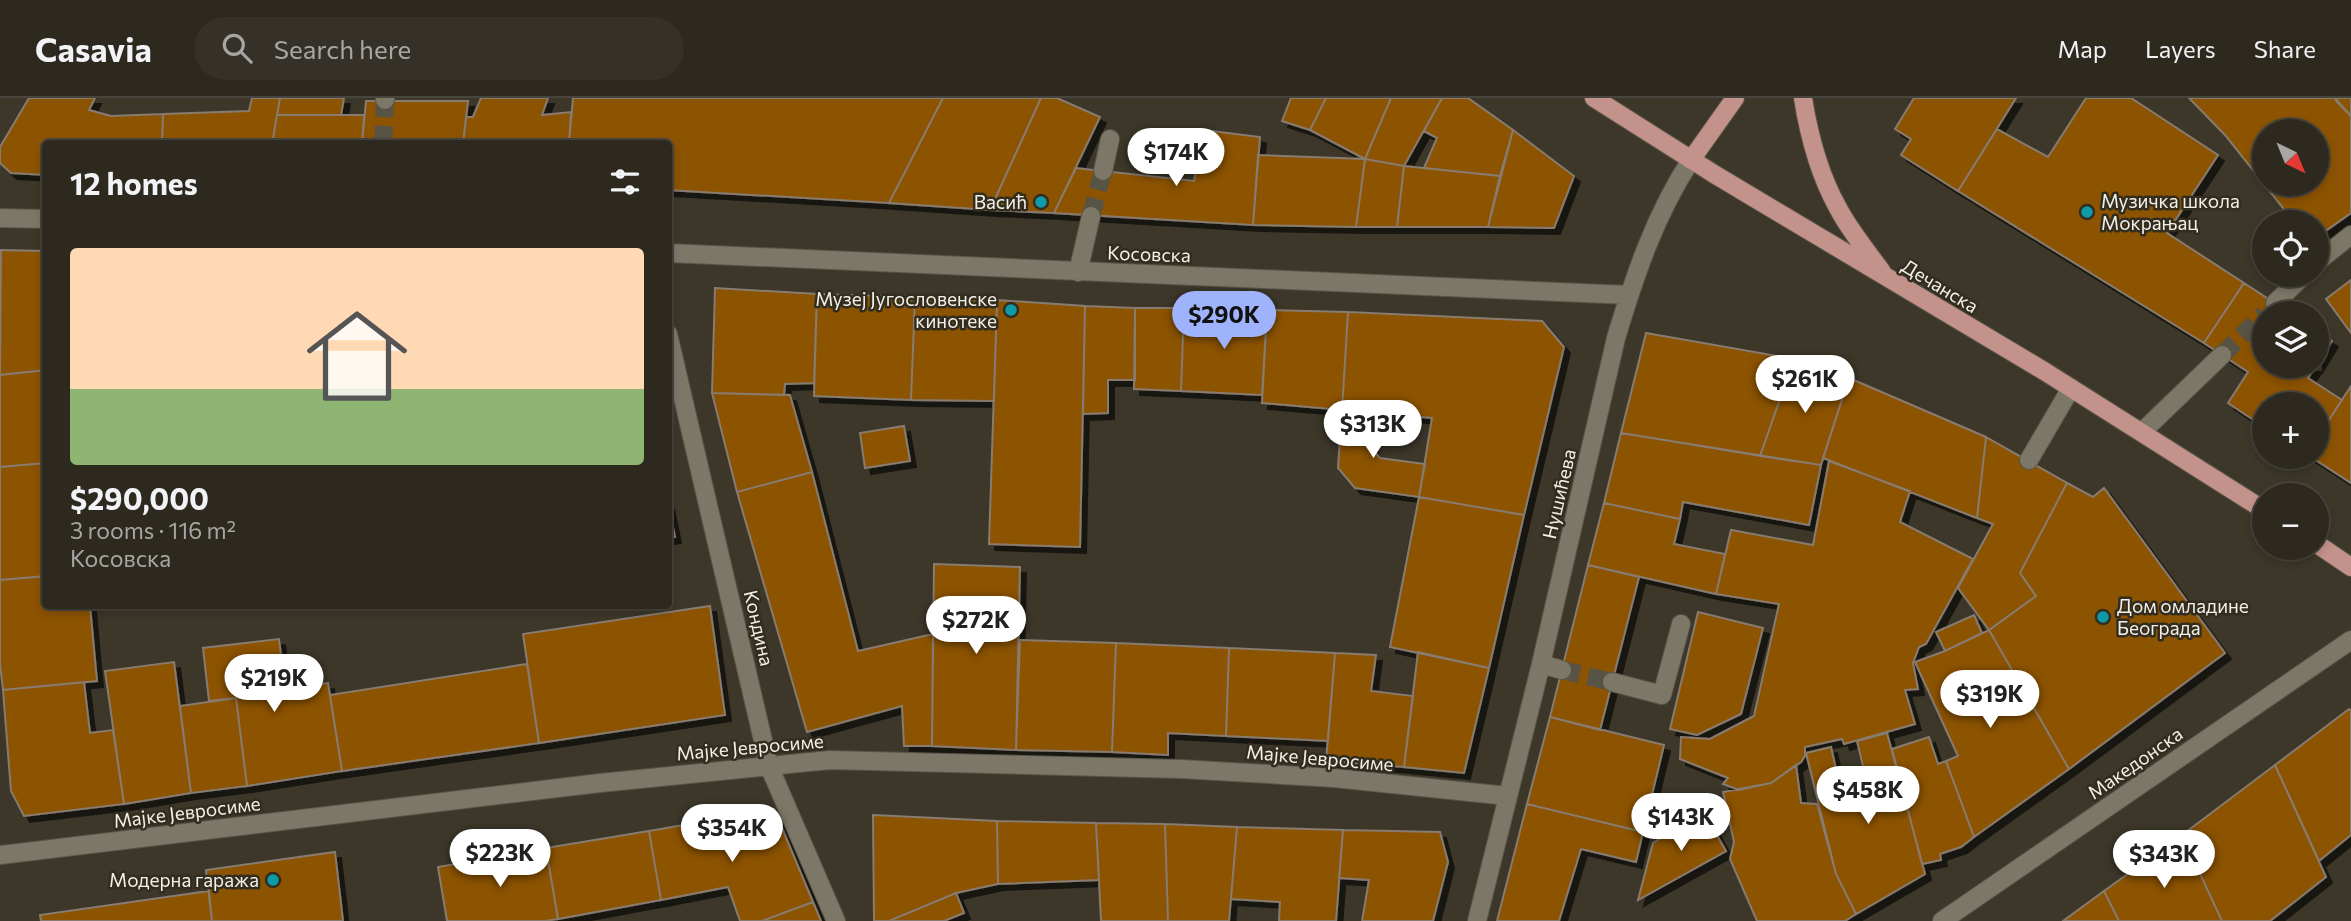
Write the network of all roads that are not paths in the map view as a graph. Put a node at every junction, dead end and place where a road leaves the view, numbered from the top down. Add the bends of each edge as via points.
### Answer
1 (1594, 98) edge
2 (1735, 98) edge
3 (1803, 98) edge
4 (1110, 139) dead end
5 (1691, 160) junction
6 (1103, 171) tunnel mouth
7 (1091, 216) tunnel mouth
8 (0, 218) edge
9 (42, 219) edge
10 (2351, 235) edge
11 (2329, 252) edge
12 (672, 253) edge
13 (1078, 272) junction
14 (1886, 278) junction
15 (2292, 287) edge
16 (1629, 296) junction
17 (2277, 301) edge
18 (672, 351) edge
19 (2222, 355) tunnel mouth
20 (2071, 388) junction
21 (2142, 432) junction
22 (2029, 460) dead end
23 (2252, 502) edge
24 (2329, 552) edge
25 (2351, 567) edge
26 (1681, 624) dead end
27 (2351, 640) edge
28 (1541, 664) junction
29 (1562, 670) tunnel mouth
30 (1612, 682) tunnel mouth
31 (769, 766) junction
32 (1508, 796) junction
33 (0, 855) edge
34 (836, 921) edge
35 (1477, 921) edge
36 (1942, 921) edge

1 - 5 main road, Дечанска
2 - 5 main road, Нушићева
3 - 14 main road via 1823,177 1838,209
4 - 6 street
5 - 14 main road, Дечанска
5 - 16 street, Нушићева via 1659,214
7 - 13 street
8 - 9 street
10 - 11 street
12 - 13 street, Косовска
13 - 16 street, Косовска
14 - 20 main road, Дечанска
15 - 17 street
16 - 28 street, Нушићева
18 - 31 street, Кондина
19 - 21 street
20 - 21 main road, Дечанска
20 - 22 street
21 - 23 main road, Дечанска
24 - 25 main road
26 - 30 street via 1662,695
27 - 36 street, Македонска
28 - 29 street
28 - 32 street, Нушићева
31 - 32 street, Мајке Јевросиме via 830,760 1181,769 1334,778
31 - 33 street, Мајке Јевросиме
31 - 34 street, Кондина
32 - 35 street, Нушићева

